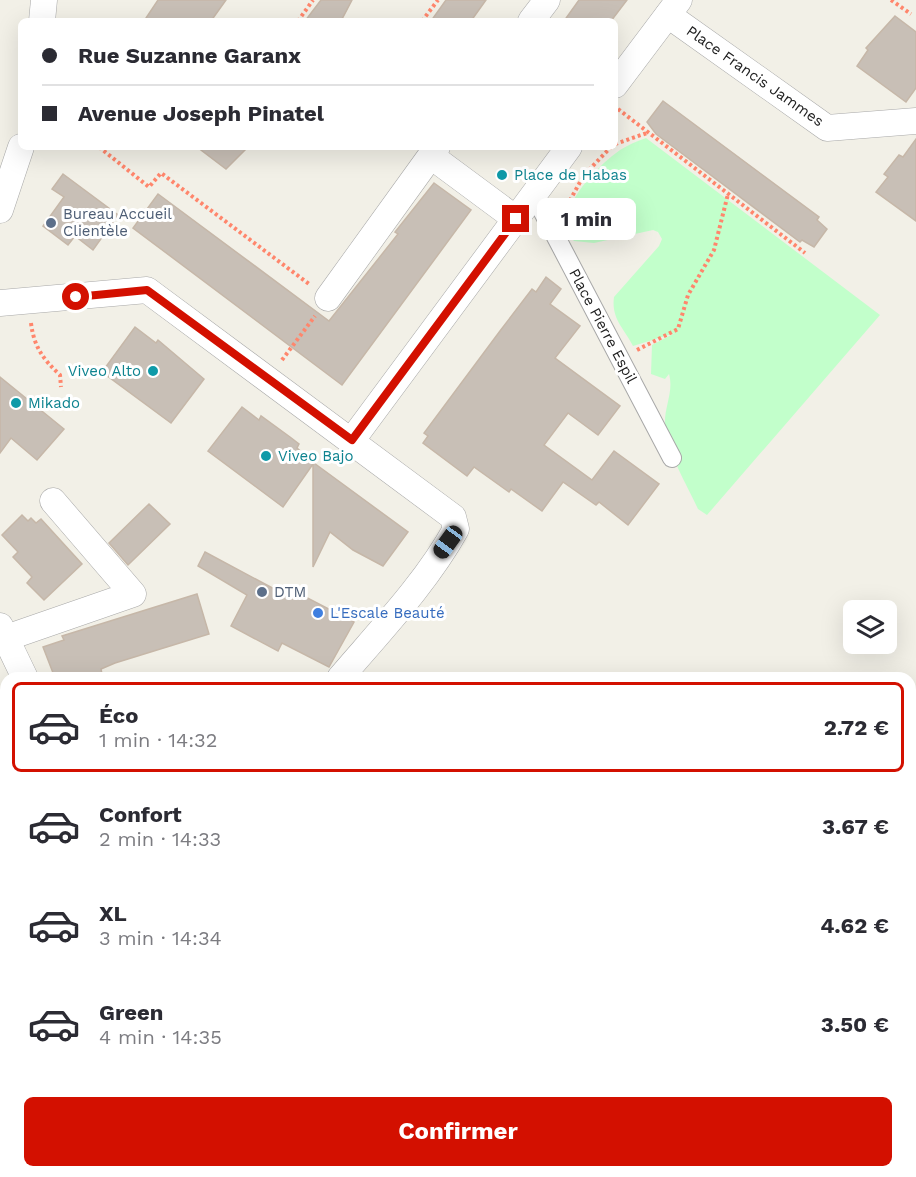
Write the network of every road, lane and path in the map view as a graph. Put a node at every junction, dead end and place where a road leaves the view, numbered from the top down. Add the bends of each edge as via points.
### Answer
1 (44, 0) edge
2 (313, 0) edge
3 (438, 0) edge
4 (547, 0) edge
5 (891, 0) edge
6 (674, 7) edge
7 (911, 14) dead end
8 (42, 18) edge
9 (300, 18) edge
10 (424, 18) edge
11 (533, 18) edge
12 (618, 81) edge
13 (618, 109) edge
14 (916, 121) edge
15 (648, 132) junction
16 (618, 144) edge
17 (20, 150) edge
18 (103, 150) edge
19 (567, 150) edge
20 (609, 150) edge
21 (434, 152) edge
22 (728, 194) junction
23 (534, 195) junction
24 (0, 210) edge
25 (516, 219) junction
26 (557, 239) junction
27 (805, 253) dead end
28 (328, 298) joint
29 (29, 301) junction
30 (0, 303) edge
31 (313, 319) dead end
32 (292, 347) dead end
33 (620, 358) junction
34 (61, 387) dead end
35 (352, 440) junction
36 (672, 458) dead end
37 (53, 501) dead end
38 (3, 632) edge
39 (22, 672) edge
40 (345, 672) edge

1 - 8 street
2 - 9 path
3 - 10 path
4 - 11 street
5 - 7 path
6 - 12 street
6 - 14 street, Place Francis Jammes via 827,128
13 - 15 path
15 - 16 path
15 - 22 path
17 - 24 street
18 - 28 path via 150,187 161,173
19 - 23 street
20 - 26 path via 570,196
21 - 25 street
21 - 28 street
22 - 27 path
22 - 33 path via 714,250 688,295 678,329
23 - 25 street
23 - 26 street, Place Pierre Espil
25 - 35 street
26 - 33 street, Place Pierre Espil
29 - 30 street
29 - 34 path via 35,345 60,375
29 - 35 street via 147,290
31 - 32 path
33 - 36 street, Place Pierre Espil
35 - 40 street via 453,517 456,528 404,603
37 - 38 street via 133,594
38 - 39 street

